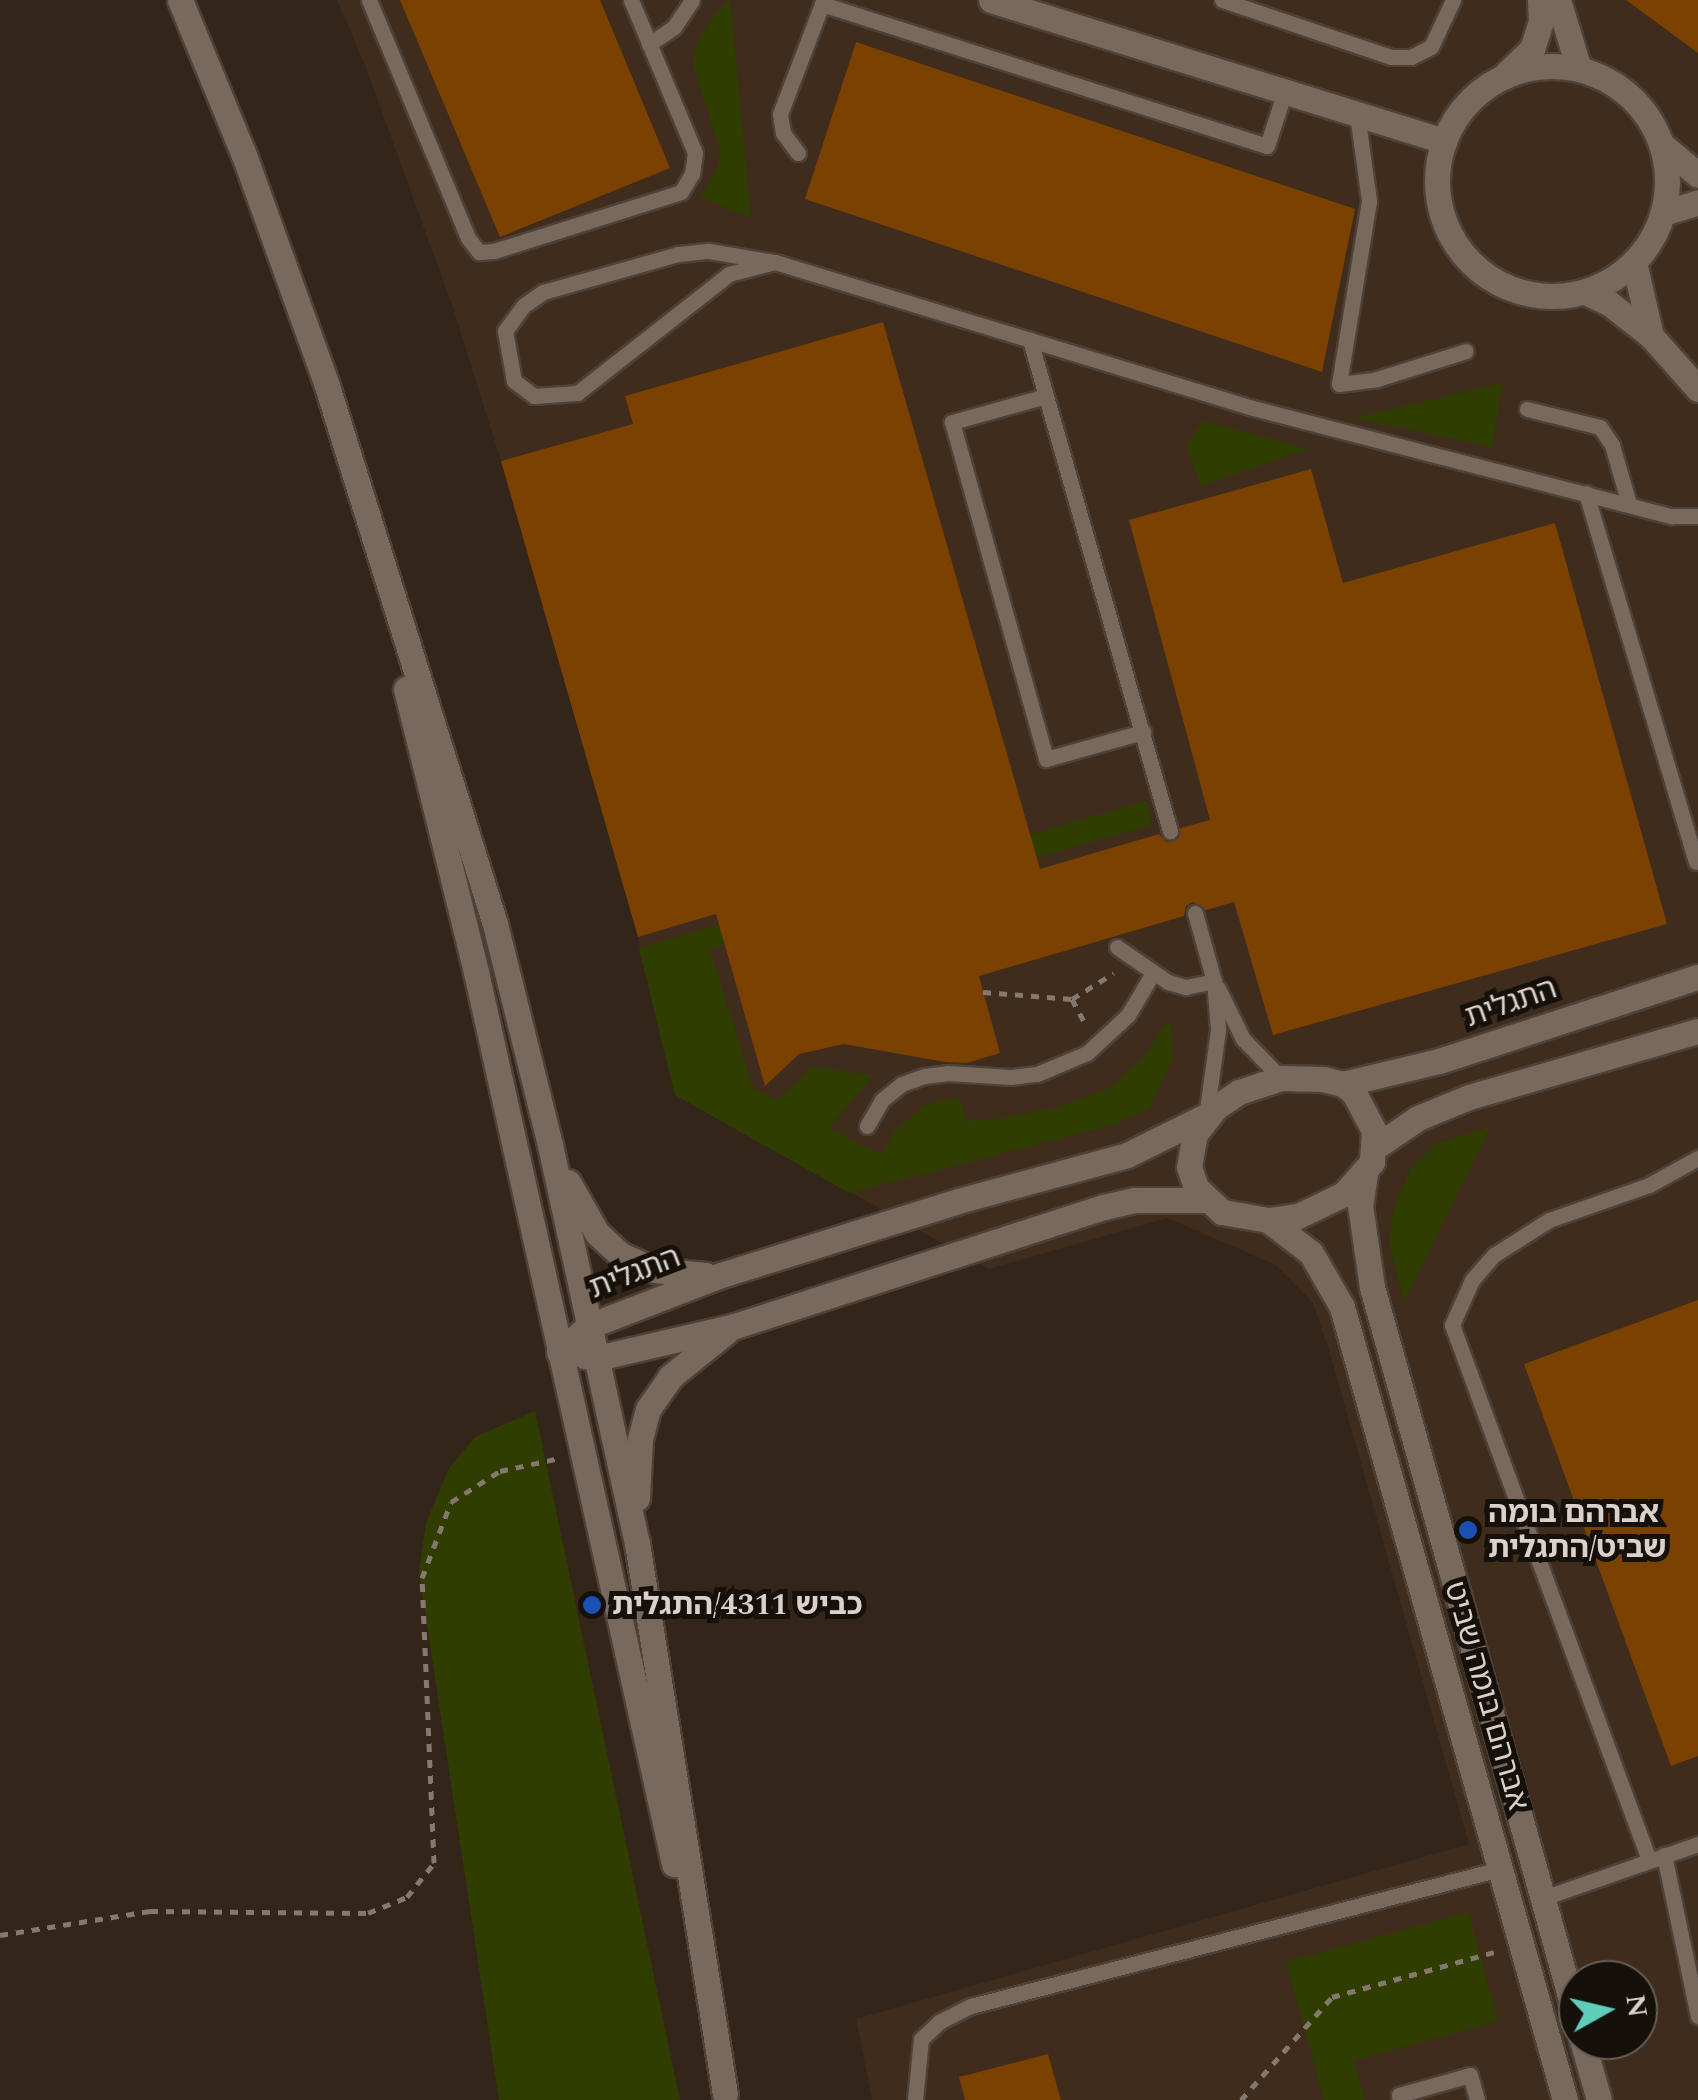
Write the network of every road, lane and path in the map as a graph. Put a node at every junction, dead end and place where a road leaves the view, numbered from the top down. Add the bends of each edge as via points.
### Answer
1 (180, 0) edge
2 (369, 0) edge
3 (631, 0) edge
4 (692, 0) edge
5 (991, 0) edge
6 (1222, 0) edge
7 (1453, 0) edge
8 (1540, 0) edge
9 (1558, 0) edge
10 (650, 44) junction
11 (1579, 68) junction
12 (1504, 76) junction
13 (1285, 91) junction
14 (1357, 114) junction
15 (1445, 141) junction
16 (1661, 144) junction
17 (798, 153) dead end
18 (1698, 175) edge
19 (1698, 202) edge
20 (1662, 214) junction
21 (775, 262) junction
22 (1634, 262) junction
23 (1584, 292) junction
24 (1650, 336) junction
25 (1030, 340) junction
26 (1466, 350) dead end
27 (1698, 389) edge
28 (1046, 396) junction
29 (1527, 409) dead end
30 (346, 446) junction
31 (1586, 493) junction
32 (1629, 504) junction
33 (1698, 516) edge
34 (1142, 732) junction
35 (1170, 831) dead end
36 (1696, 862) edge
37 (1195, 913) dead end
38 (1117, 947) dead end
39 (1134, 961) junction
40 (1154, 973) junction
41 (1698, 977) edge
42 (1214, 981) junction
43 (983, 992) dead end
44 (1698, 1032) edge
45 (1281, 1078) junction
46 (1344, 1084) junction
47 (1206, 1116) junction
48 (867, 1126) dead end
49 (550, 1145) junction
50 (1374, 1148) junction
51 (1698, 1158) edge
52 (1365, 1175) junction
53 (1205, 1200) junction
54 (1268, 1220) junction
55 (721, 1275) junction
56 (589, 1326) junction
57 (735, 1326) junction
58 (559, 1352) junction
59 (597, 1358) junction
60 (581, 1453) junction
61 (636, 1543) junction
62 (1698, 1844) edge
63 (1657, 1858) junction
64 (1500, 1869) junction
65 (1543, 1898) junction
66 (0, 1935) edge
67 (1521, 1944) junction
68 (1560, 1960) edge
69 (1698, 2016) edge
70 (1588, 2060) edge
71 (726, 2097) edge
72 (915, 2100) edge
73 (1241, 2100) edge
74 (1400, 2100) edge
75 (1478, 2100) edge
76 (1565, 2100) edge
77 (1599, 2100) edge

1 - 30 street via 244,156
2 - 10 lane via 479,252 680,192 695,153
3 - 10 lane
4 - 10 lane
5 - 13 street
6 - 7 lane via 1392,57 1432,47
8 - 12 street via 1532,49
9 - 11 street
11 - 12 street via 1541,66
11 - 16 street via 1629,97
12 - 15 street via 1476,94
13 - 14 street
13 - 17 lane via 1267,146 822,4 780,114 783,134
14 - 15 street
14 - 26 lane via 1369,201 1339,384
15 - 23 street via 1436,184 1459,250 1484,275 1515,291 1550,297
16 - 18 street
16 - 20 street via 1667,178
19 - 20 street
20 - 22 street
21 - 21 lane via 709,251 678,254 542,292 505,331 514,380 534,396 577,393 729,274
21 - 25 lane
22 - 23 street
22 - 24 street
23 - 24 street
24 - 27 street
25 - 28 lane
25 - 31 lane via 1253,408
28 - 34 lane
28 - 34 lane via 952,422 1046,759
29 - 32 lane via 1600,427
30 - 49 street via 495,924
30 - 58 street via 451,866
31 - 32 lane
31 - 36 lane
32 - 33 lane
34 - 35 lane
37 - 42 lane
38 - 39 lane
39 - 40 lane
39 - 43 path via 1072,999
40 - 42 lane via 1186,986
40 - 48 lane via 1128,1015 1088,1053 1024,1076 924,1076 882,1100
41 - 46 street, התגלית via 1439,1061
42 - 45 lane via 1244,1039
42 - 47 lane via 1218,1030
44 - 50 street via 1468,1097 1403,1126
45 - 46 street
45 - 47 street via 1239,1092
46 - 50 street via 1366,1110
47 - 53 street via 1189,1167
47 - 55 street, התגלית via 1127,1155
49 - 55 street via 582,1212 621,1255 654,1270
49 - 56 street
50 - 52 street
51 - 63 lane via 1649,1185 1549,1220 1494,1255 1472,1280 1452,1325
52 - 54 street via 1325,1205
52 - 65 street, אברהם בומה שביט via 1360,1204 1372,1286
53 - 54 street via 1222,1212
53 - 57 street via 1104,1206
54 - 64 street, אברהם בומה שביט via 1311,1253 1342,1308
55 - 56 street, התגלית
56 - 58 street, התגלית
56 - 59 street
57 - 59 street
57 - 61 street via 670,1378 648,1409 640,1439
58 - 59 street
58 - 60 street
59 - 61 street
60 - 66 path via 500,1471 451,1502 422,1578 434,1863 406,1897 368,1913 150,1911
60 - 71 street
61 - 71 street
62 - 63 lane
63 - 65 lane
63 - 69 lane
64 - 67 street, אברהם בומה שביט
64 - 72 lane via 971,2006 921,2039
65 - 68 street, אברהם בומה שביט
67 - 73 path via 1332,1997
67 - 76 street, אברהם בומה שביט
70 - 77 street
74 - 75 lane via 1470,2075

